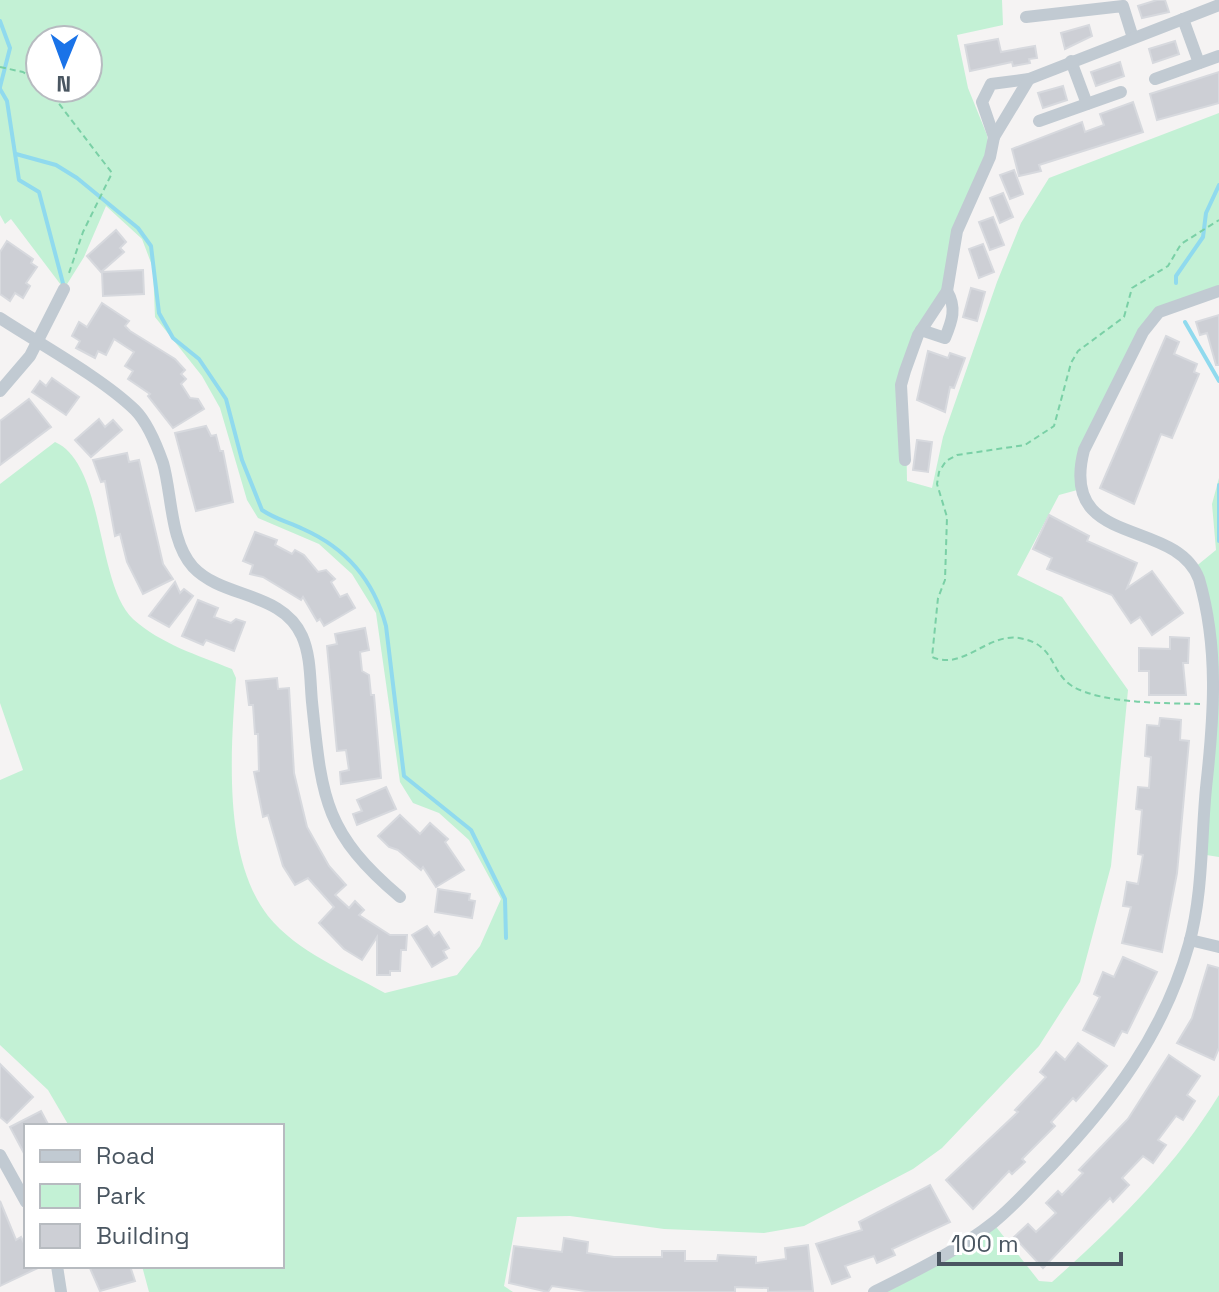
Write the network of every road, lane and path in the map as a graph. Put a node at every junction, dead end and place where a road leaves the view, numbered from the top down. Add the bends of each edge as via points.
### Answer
1 (1219, 5) edge
2 (1026, 17) dead end
3 (1183, 19) junction
4 (1133, 38) junction
5 (1219, 56) edge
6 (1071, 61) junction
7 (1199, 63) junction
8 (0, 67) edge
9 (24, 73) edge
10 (1029, 79) junction
11 (1155, 79) dead end
12 (1121, 92) dead end
13 (59, 104) edge
14 (1087, 104) junction
15 (1039, 121) dead end
16 (994, 137) junction
17 (1219, 220) edge
18 (64, 289) joint
19 (947, 291) junction
20 (1219, 291) edge
21 (0, 318) edge
22 (921, 330) junction
23 (38, 341) junction
24 (0, 391) edge
25 (905, 460) dead end
26 (1218, 697) edge
27 (400, 897) dead end
28 (1190, 940) junction
29 (1219, 947) edge
30 (0, 1155) edge
31 (24, 1198) edge
32 (57, 1268) edge
33 (61, 1292) edge
34 (874, 1292) edge

1 - 3 street
2 - 4 street via 1123,6
3 - 4 street
3 - 7 street
4 - 6 street
5 - 7 street
6 - 10 street
6 - 14 street
7 - 11 street
8 - 9 path
10 - 16 street
10 - 16 street via 1004,80 985,91 985,118
12 - 14 street
13 - 18 path via 112,173 83,232
14 - 15 street
16 - 19 street via 957,231
17 - 26 path via 1181,244 1168,266 1132,288 1124,317 1078,351 1054,426 1025,445 957,455 939,472 937,484 947,517 945,580 931,652 943,662 958,660 1016,637 1036,643 1053,657 1072,686 1093,693 1164,703 1209,703
18 - 23 street
19 - 22 street
19 - 22 street via 953,317 945,338
20 - 26 street via 1159,312 1143,332 1079,470 1087,503 1097,515 1174,552 1194,568 1216,651
21 - 23 street
22 - 25 street via 901,385
23 - 24 street via 21,370
23 - 27 street via 136,410 163,462 189,564 214,581 266,602 294,623 308,655 320,777 330,815 359,861
26 - 28 street
28 - 29 street
28 - 34 street via 1177,982 1147,1044 1082,1133 993,1223
30 - 31 street
32 - 33 street

